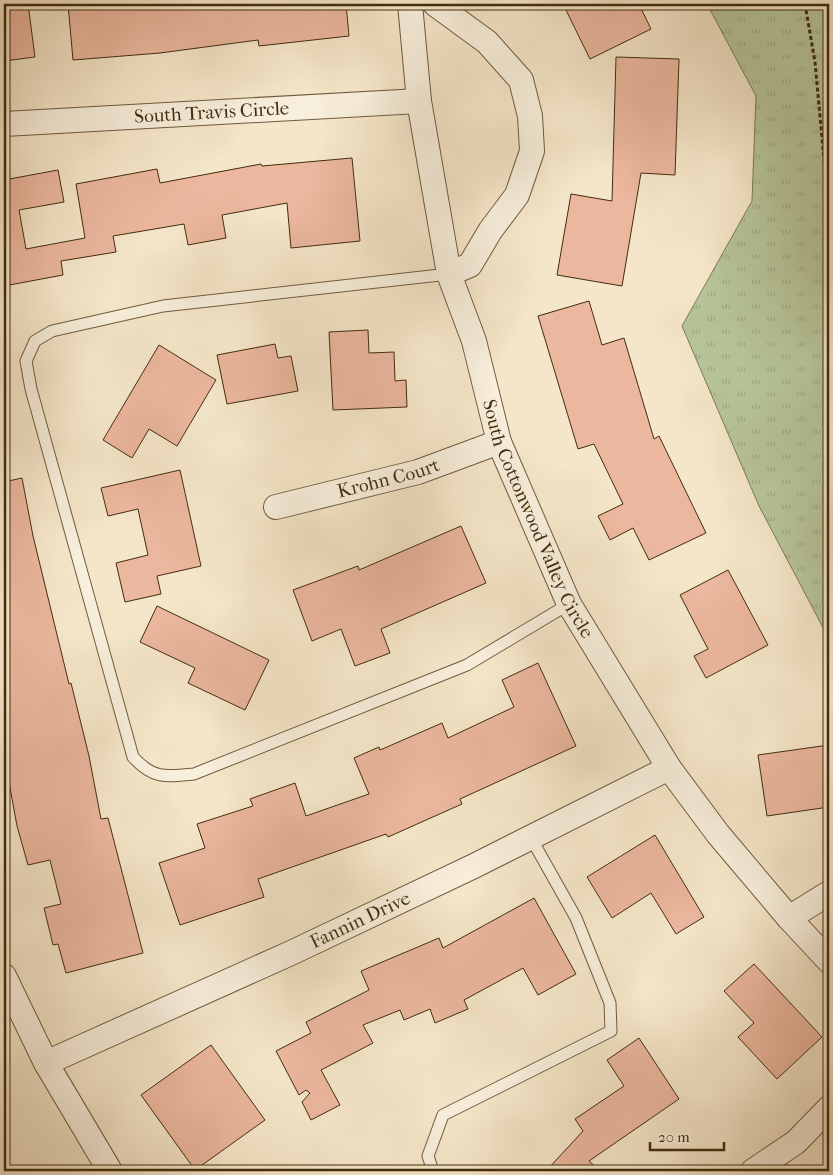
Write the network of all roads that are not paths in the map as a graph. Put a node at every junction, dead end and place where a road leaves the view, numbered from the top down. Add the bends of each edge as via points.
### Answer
1 (410, 4) edge
2 (435, 4) edge
3 (420, 101) junction
4 (4, 124) edge
5 (449, 274) junction
6 (499, 442) junction
7 (276, 507) dead end
8 (569, 604) junction
9 (670, 768) junction
10 (531, 838) junction
11 (829, 893) edge
12 (789, 918) junction
13 (829, 961) edge
14 (4, 976) edge
15 (46, 1063) junction
16 (829, 1108) edge
17 (110, 1171) edge
18 (433, 1171) edge
19 (753, 1171) edge

1 - 3 street, South Cottonwood Valley Circle
2 - 5 street via 487,42 521,80 530,116 532,150 518,195 490,230 470,265
3 - 4 street, South Travis Circle
3 - 5 street, South Cottonwood Valley Circle
5 - 6 street, South Cottonwood Valley Circle via 474,342
5 - 8 lane via 163,306 52,331 35,342 26,361 31,389 133,757 146,771 170,777 194,774 467,665
6 - 7 street, Krohn Court via 418,472
6 - 8 street, South Cottonwood Valley Circle
8 - 9 street, South Cottonwood Valley Circle
9 - 10 street, Fannin Drive
9 - 12 street, South Cottonwood Valley Circle via 718,834
10 - 15 street, Fannin Drive via 291,953
10 - 18 lane via 576,918 610,1003 611,1031 443,1115 428,1156
11 - 12 street
12 - 13 street, South Cottonwood Valley Circle
14 - 15 street
15 - 17 street
16 - 19 street via 796,1142

